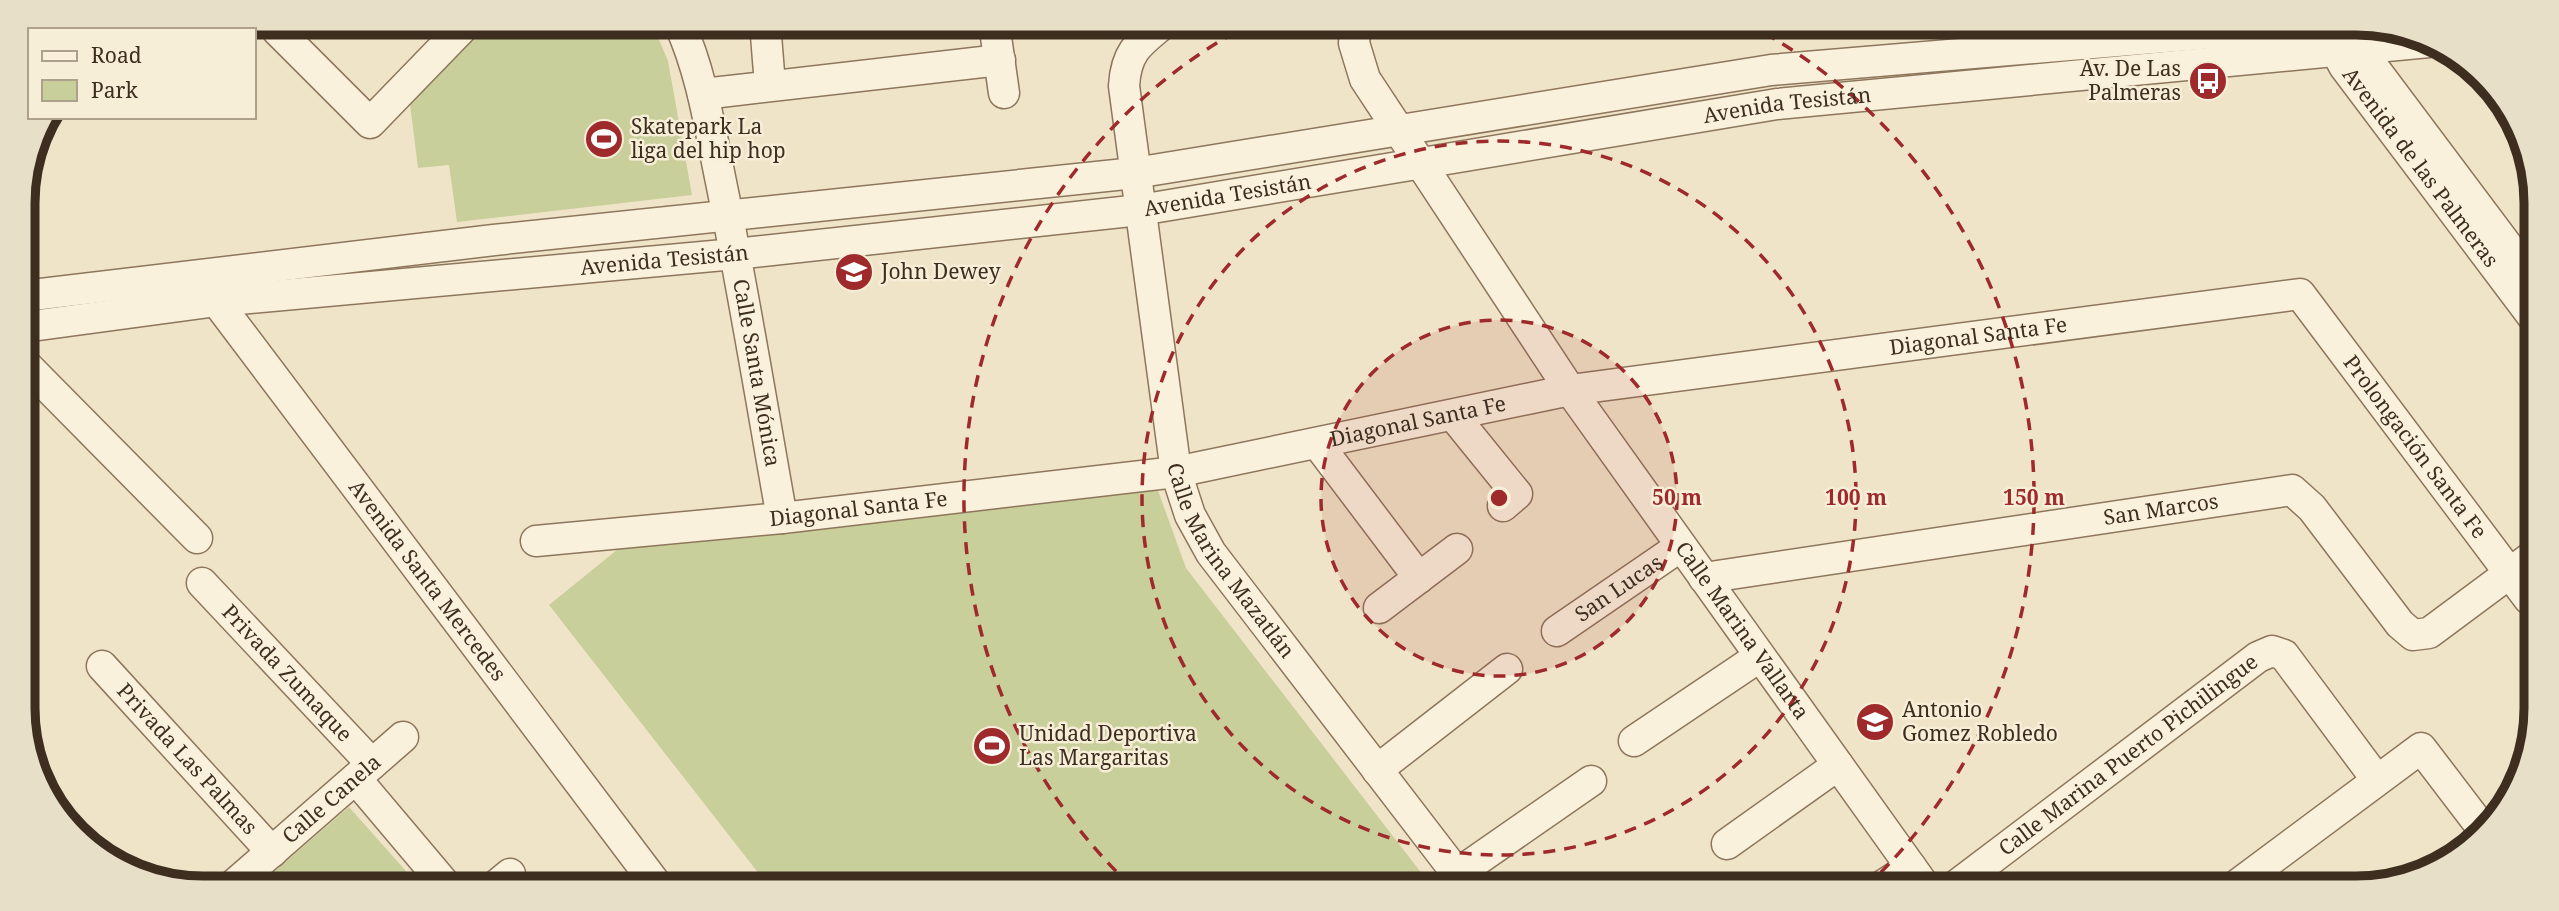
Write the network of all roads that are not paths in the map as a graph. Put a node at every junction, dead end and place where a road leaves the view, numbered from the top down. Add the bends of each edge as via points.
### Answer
1 (288, 35) edge
2 (455, 35) edge
3 (684, 35) edge
4 (766, 35) edge
5 (996, 35) edge
6 (1149, 35) edge
7 (1355, 35) edge
8 (2315, 35) edge
9 (2330, 35) edge
10 (2346, 35) edge
11 (2348, 35) edge
12 (1000, 61) junction
13 (770, 85) junction
14 (1004, 93) dead end
15 (703, 94) junction
16 (1399, 130) junction
17 (1421, 163) junction
18 (1135, 173) junction
19 (1140, 210) junction
20 (728, 216) junction
21 (735, 254) junction
22 (2524, 268) edge
23 (197, 274) junction
24 (2300, 294) joint
25 (35, 296) edge
26 (217, 301) junction
27 (2524, 305) edge
28 (35, 326) edge
29 (35, 374) edge
30 (1570, 390) junction
31 (1454, 415) junction
32 (1317, 443) junction
33 (1176, 472) junction
34 (1503, 506) dead end
35 (782, 518) junction
36 (197, 538) dead end
37 (537, 541) dead end
38 (1681, 546) junction
39 (1457, 549) dead end
40 (2519, 565) edge
41 (1419, 578) junction
42 (1704, 578) junction
43 (2524, 582) edge
44 (202, 583) dead end
45 (1379, 608) dead end
46 (1557, 631) dead end
47 (1759, 657) junction
48 (102, 666) dead end
49 (1507, 669) dead end
50 (402, 737) dead end
51 (1634, 741) dead end
52 (1838, 765) junction
53 (1377, 770) junction
54 (364, 771) junction
55 (2378, 779) junction
56 (1591, 781) dead end
57 (2479, 822) edge
58 (1727, 844) dead end
59 (272, 852) junction
60 (244, 876) edge
61 (439, 876) edge
62 (650, 876) edge
63 (1458, 876) edge
64 (1468, 876) edge
65 (1917, 876) edge
66 (1969, 876) edge
67 (2249, 876) edge

1 - 2 street via 370,123
3 - 15 street, Calle Santa Mónica
4 - 13 street
5 - 12 street
6 - 18 street, Calle Marina Mazatlán via 1135,46 1125,66
7 - 16 street, Calle Marina Vallarta via 1365,79
8 - 16 street, Avenida Tesistán via 1771,70
9 - 17 street, Avenida Tesistán via 1777,104
10 - 27 street, Avenida de las Palmeras via 2344,66
11 - 22 street, Avenida de las Palmeras
12 - 13 street
12 - 14 street
13 - 15 street
15 - 20 street, Calle Santa Mónica
16 - 17 street, Calle Marina Vallarta
16 - 18 street, Avenida Tesistán
17 - 19 street, Avenida Tesistán
17 - 30 street, Calle Marina Vallarta
18 - 19 street, Calle Marina Mazatlán
18 - 20 street, Avenida Tesistán
19 - 21 street, Avenida Tesistán
19 - 33 street, Calle Marina Mazatlán
20 - 21 street, Calle Santa Mónica
20 - 23 street, Avenida Tesistán
21 - 26 street, Avenida Tesistán
21 - 35 street, Calle Santa Mónica
23 - 25 street, Avenida Tesistán
23 - 26 street, Avenida Santa Mercedes
24 - 30 street, Diagonal Santa Fe
24 - 40 street, Prolongación Santa Fe
26 - 28 street, Avenida Tesistán
26 - 62 street, Avenida Santa Mercedes
29 - 36 street
30 - 31 street, Diagonal Santa Fe
30 - 38 street, Calle Marina Vallarta
31 - 32 street, Diagonal Santa Fe
31 - 34 street via 1517,494
32 - 33 street, Diagonal Santa Fe
32 - 41 street
33 - 35 street, Diagonal Santa Fe
33 - 53 street, Calle Marina Mazatlán via 1190,515 1211,553
35 - 37 street, Diagonal Santa Fe
38 - 42 street, Calle Marina Vallarta
38 - 46 street, San Lucas
39 - 41 street
40 - 42 street, San Marcos via 2429,634 2413,635 2312,508 2292,491
40 - 43 street, Prolongación Santa Fe
41 - 45 street
42 - 47 street, Calle Marina Vallarta
44 - 54 street, Privada Zumaque
47 - 51 street
47 - 52 street, Calle Marina Vallarta
48 - 59 street, Privada Las Palmas
49 - 53 street
50 - 54 street, Calle Canela
52 - 58 street
52 - 65 street, Calle Marina Vallarta
53 - 63 street, Calle Marina Mazatlán
54 - 59 street, Calle Canela
54 - 61 street, Privada Zumaque
55 - 57 street via 2421,748
55 - 66 street, Calle Marina Puerto Pichilingue via 2284,655 2272,650
55 - 67 street
56 - 64 street
59 - 60 street, Calle Canela

